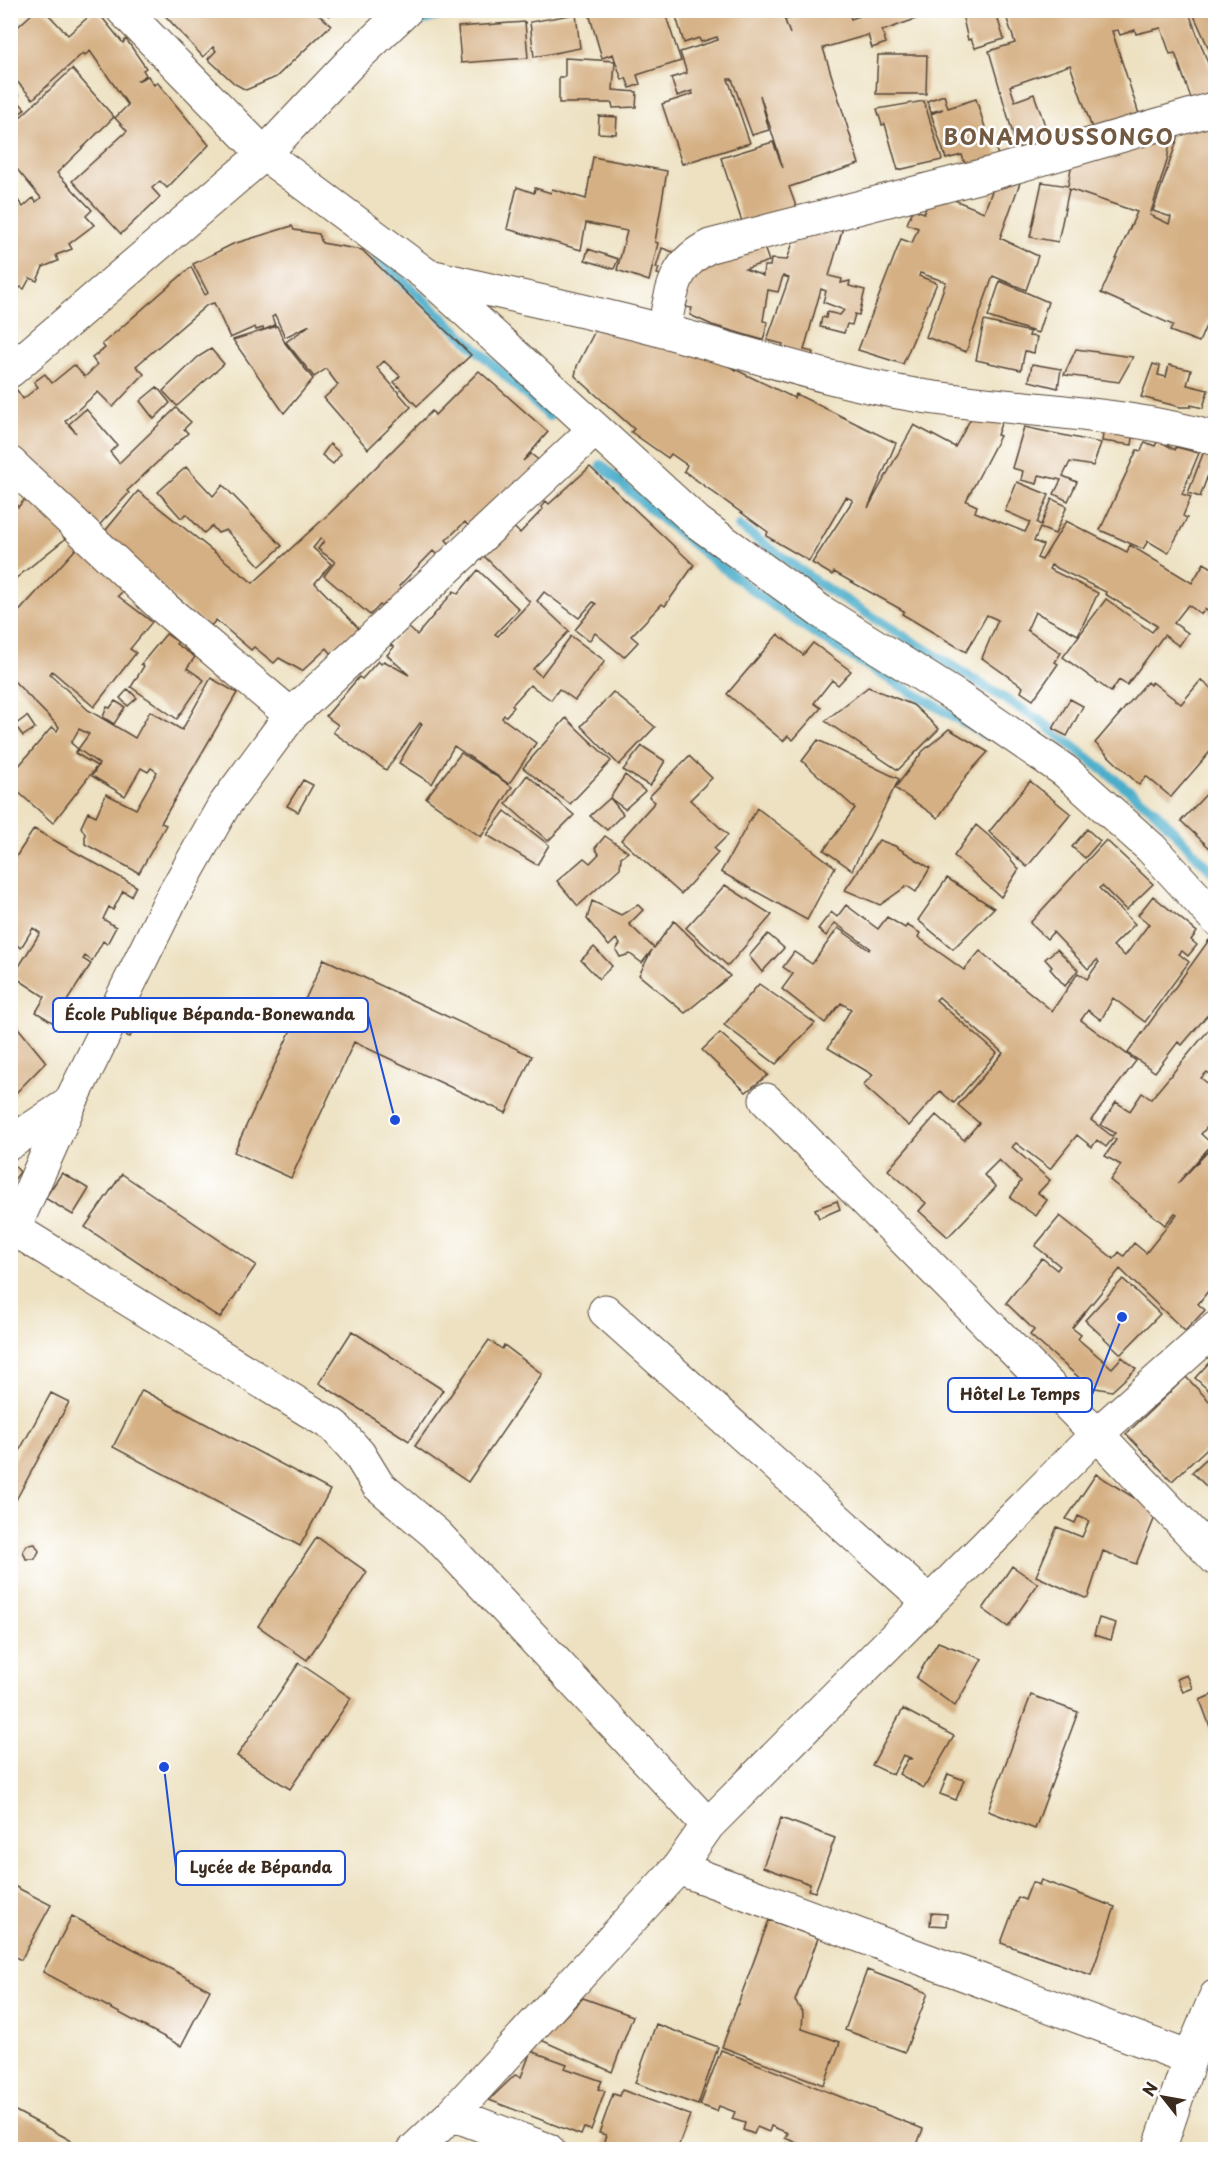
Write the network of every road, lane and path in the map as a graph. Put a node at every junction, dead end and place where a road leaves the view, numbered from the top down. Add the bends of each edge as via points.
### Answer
1 (123, 10) edge
2 (406, 10) edge
3 (1215, 108) edge
4 (264, 154) junction
5 (428, 276) junction
6 (663, 331) junction
7 (10, 371) edge
8 (594, 430) junction
9 (1215, 439) edge
10 (10, 463) edge
11 (291, 715) junction
12 (1215, 918) edge
13 (765, 1100) dead end
14 (70, 1103) junction
15 (10, 1143) edge
16 (12, 1233) edge
17 (605, 1311) dead end
18 (1215, 1328) edge
19 (1098, 1434) junction
20 (1215, 1559) edge
21 (929, 1602) junction
22 (708, 1825) junction
23 (678, 1868) junction
24 (1215, 1996) edge
25 (1190, 2058) junction
26 (452, 2114) junction
27 (414, 2150) edge
28 (548, 2150) edge
29 (1159, 2150) edge

1 - 4 street
2 - 4 street
3 - 6 street via 993,173 710,246 691,255 678,272
4 - 5 street
4 - 7 street
5 - 6 street
5 - 8 street
6 - 9 street via 813,374 916,395 1037,408 1186,430
8 - 11 street
8 - 12 street via 697,522 801,597 1065,771 1151,848
10 - 11 street via 164,608
11 - 14 street via 223,807 169,903
13 - 19 street
14 - 15 street
14 - 16 street
16 - 22 street via 334,1426 359,1454 378,1485 436,1534
17 - 21 street
18 - 19 street
19 - 20 street
19 - 21 street
21 - 22 street
22 - 23 street
23 - 25 street
23 - 26 street
24 - 25 street
25 - 29 street
26 - 27 street
26 - 28 street

